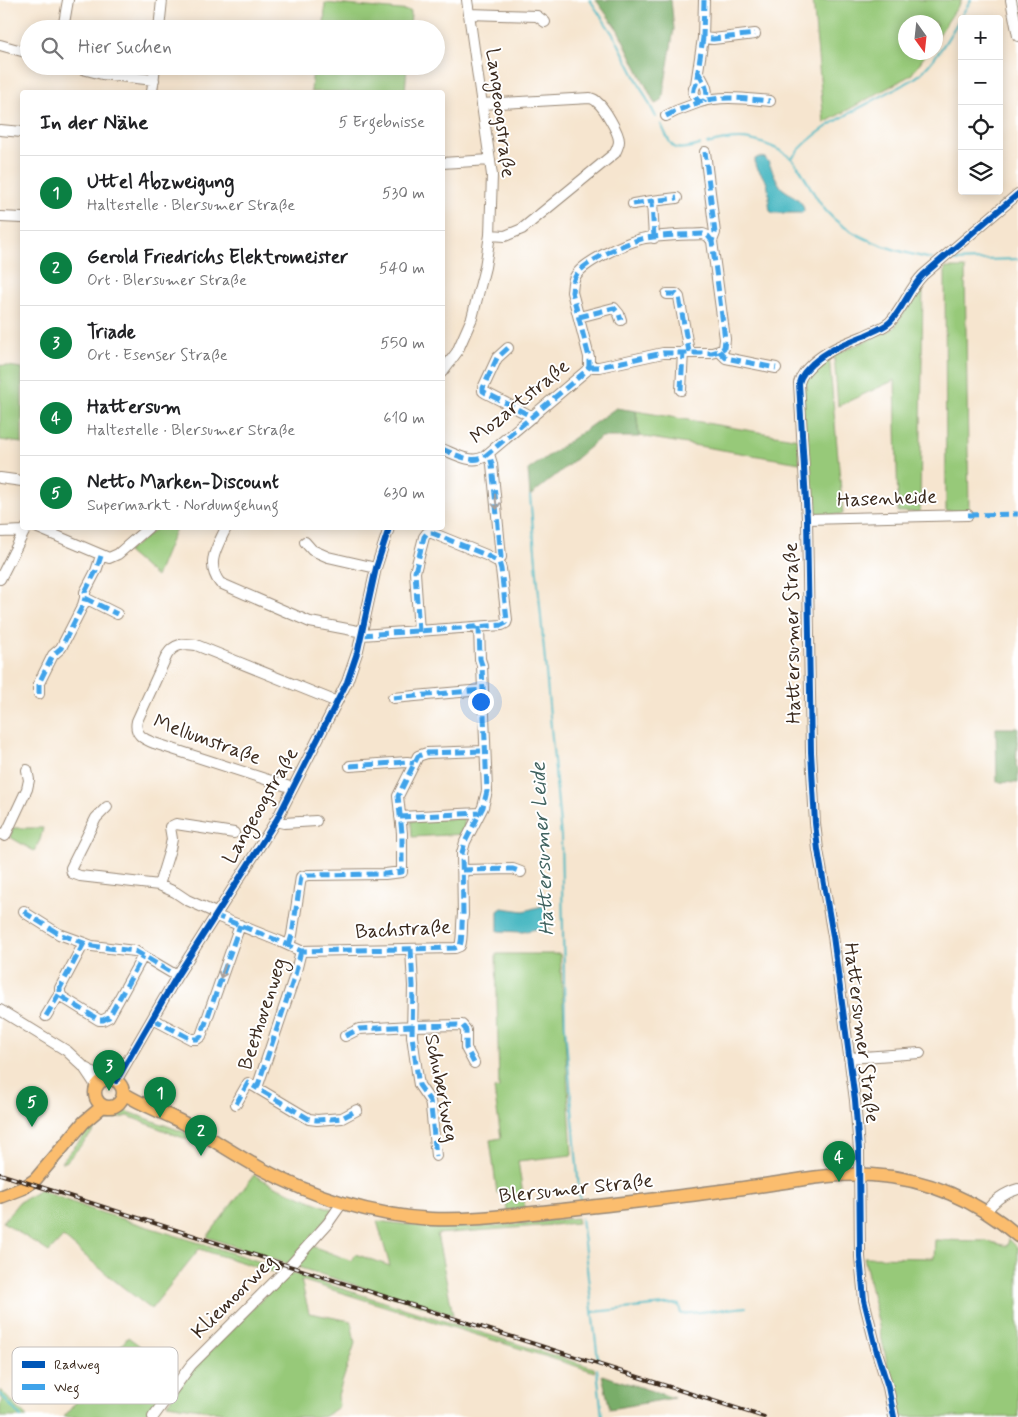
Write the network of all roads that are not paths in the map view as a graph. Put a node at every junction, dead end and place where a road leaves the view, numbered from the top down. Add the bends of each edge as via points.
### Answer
1 (68, 0) edge
2 (162, 0) edge
3 (467, 0) edge
4 (704, 0) edge
5 (1011, 0) edge
6 (469, 14) junction
7 (65, 20) edge
8 (160, 20) edge
9 (545, 22) dead end
10 (755, 34) dead end
11 (1018, 36) edge
12 (703, 38) junction
13 (0, 45) edge
14 (20, 51) edge
15 (111, 75) edge
16 (154, 75) edge
17 (154, 80) junction
18 (152, 90) edge
19 (770, 101) dead end
20 (702, 102) junction
21 (482, 104) junction
22 (666, 116) dead end
23 (0, 130) edge
24 (20, 132) edge
25 (705, 152) dead end
26 (490, 160) junction
27 (445, 163) edge
28 (1018, 194) edge
29 (677, 198) dead end
30 (652, 202) junction
31 (633, 204) dead end
32 (0, 216) edge
33 (20, 218) edge
34 (490, 234) junction
35 (654, 238) junction
36 (712, 241) junction
37 (667, 294) dead end
38 (579, 317) junction
39 (621, 320) dead end
40 (508, 348) dead end
41 (686, 352) junction
42 (722, 355) junction
43 (445, 366) edge
44 (589, 367) junction
45 (776, 368) dead end
46 (681, 390) dead end
47 (533, 417) junction
48 (445, 450) edge
49 (489, 454) junction
50 (0, 478) edge
51 (20, 481) edge
52 (968, 515) dead end
53 (807, 519) junction
54 (20, 530) edge
55 (24, 530) edge
56 (42, 530) edge
57 (146, 530) edge
58 (225, 530) edge
59 (388, 530) edge
60 (0, 532) edge
61 (305, 542) dead end
62 (101, 556) junction
63 (499, 562) junction
64 (376, 568) junction
65 (0, 579) edge
66 (85, 598) junction
67 (117, 614) dead end
68 (478, 627) junction
69 (419, 632) junction
70 (362, 634) junction
71 (482, 690) junction
72 (39, 694) dead end
73 (393, 698) dead end
74 (337, 702) junction
75 (484, 751) junction
76 (414, 763) junction
77 (350, 766) dead end
78 (27, 770) dead end
79 (293, 788) junction
80 (107, 807) dead end
81 (480, 813) junction
82 (400, 817) junction
83 (275, 821) junction
84 (316, 821) dead end
85 (234, 833) dead end
86 (2, 834) edge
87 (462, 870) junction
88 (521, 872) dead end
89 (159, 885) junction
90 (24, 911) dead end
91 (215, 914) junction
92 (240, 925) junction
93 (84, 943) junction
94 (289, 945) junction
95 (411, 949) junction
96 (301, 951) junction
97 (143, 956) junction
98 (177, 976) junction
99 (60, 993) junction
100 (0, 1010) edge
101 (46, 1016) dead end
102 (153, 1018) junction
103 (412, 1026) junction
104 (345, 1036) dead end
105 (920, 1053) dead end
106 (849, 1058) junction
107 (474, 1063) dead end
108 (116, 1081) junction
109 (258, 1088) junction
110 (100, 1093) junction
111 (122, 1098) junction
112 (236, 1104) dead end
113 (357, 1110) dead end
114 (436, 1156) dead end
115 (859, 1175) junction
116 (1018, 1189) edge
117 (0, 1197) edge
118 (342, 1203) junction
119 (986, 1212) junction
120 (1018, 1236) edge
121 (178, 1383) edge
122 (162, 1404) edge
123 (153, 1417) edge
124 (894, 1417) edge

1 - 7 street
2 - 8 street
3 - 6 street, Langeoogstraße
4 - 12 street
5 - 11 street
6 - 9 street via 537,16
6 - 21 street, Langeoogstraße
10 - 12 street
12 - 20 street via 694,93 696,100
13 - 14 street
15 - 17 street
16 - 17 street
17 - 18 street
19 - 20 street via 730,98
20 - 22 street
21 - 26 street, Langeoogstraße
21 - 34 street via 590,98 596,100 606,113 619,139 616,153 522,229 505,236
23 - 24 street
25 - 36 street via 715,233
26 - 27 street
26 - 34 street, Langeoogstraße
28 - 53 street, Hattersumer Straße via 923,274 889,323 828,351 801,376 799,391
29 - 30 street
30 - 31 street
30 - 35 street
32 - 33 street
34 - 43 street, Langeoogstraße via 472,318 457,352
35 - 36 street, Mozartstraße via 703,234
35 - 38 street, Mozartstraße via 642,239 613,251 580,270 575,276 572,292
36 - 42 street via 725,339
37 - 41 street via 679,297
38 - 39 street via 614,308
38 - 44 street, Mozartstraße
40 - 47 street via 497,358 484,391
41 - 42 street, Mozartstraße
41 - 44 street, Mozartstraße
41 - 46 street
42 - 45 street, Mozartstraße
44 - 47 street, Mozartstraße
47 - 49 street, Mozartstraße
48 - 49 street, Mozartstraße via 474,460
49 -> 63 street via 502,557
50 - 51 street
52 - 53 street, Hasenheide
53 - 106 street, Hattersumer Straße via 815,823
54 - 60 street
55 - 65 street
56 - 62 street
57 - 62 street via 112,558
58 - 70 street via 212,558 214,576 220,582 310,622
59 - 64 street, Langeoogstraße
61 - 64 street via 312,550 328,557
62 - 66 street
63 - 68 street via 508,620 502,625
63 - 69 street via 427,533 414,572
64 - 70 street, Langeoogstraße
66 - 67 street
66 - 72 street via 61,648 52,655 39,682
68 - 69 street
68 - 71 street, Bachstraße
69 - 70 street
70 - 74 street, Langeoogstraße via 353,669
71 - 73 street
71 - 75 street, Bachstraße
74 - 79 street, Langeoogstraße
74 - 79 street, Mellumstraße via 196,645 186,643 177,646 167,655 137,721 136,728 143,739
75 - 76 street via 422,754
75 - 81 street, Bachstraße via 487,791
76 - 77 street
76 - 82 street via 398,796
78 - 86 street via 30,780 27,790
79 - 83 street, Langeoogstraße
80 - 89 street via 96,818 71,868 72,873
81 - 82 street
81 - 87 street, Bachstraße via 465,842
82 - 94 street via 402,872 300,877
83 - 84 street, Langeoogstraße
83 - 91 street, Langeoogstraße
85 - 89 street via 176,824 170,827 172,839
87 - 88 street via 513,869
87 - 95 street, Bachstraße via 460,946
89 - 91 street, Bachstraße
90 - 93 street via 59,934
91 - 92 street, Bachstraße
91 - 98 street, Langeoogstraße
92 - 94 street, Bachstraße
92 -> 102 street via 201,1036 190,1039
93 - 97 street via 135,951
93 - 99 street
94 - 96 street, Bachstraße
95 - 96 street, Bachstraße
95 - 103 street, Schubertweg
96 - 109 street, Beethovenweg
97 - 98 street
97 - 99 street via 106,1019 99,1020
98 - 102 street, Langeoogstraße
99 - 101 street
100 - 110 street via 67,1051 83,1066
102 - 108 street, Langeoogstraße
103 - 104 street, Schubertweg via 360,1029
103 - 107 street, Schubertweg via 462,1025 466,1030 466,1048
103 - 114 street, Schubertweg via 419,1085 430,1100
105 - 106 street
106 - 115 street, Hattersumer Straße
108 - 110 main road via 108,1079
108 - 111 main road via 123,1088
109 - 112 street, Beethovenweg via 248,1083
109 - 113 street, Beethovenweg via 309,1120 342,1118
110 - 111 main road via 113,1107
110 - 117 main road via 84,1122 35,1180
111 - 118 main road, Blersumer Straße via 179,1120 258,1167
115 - 118 main road, Blersumer Straße via 826,1176 693,1195 485,1218 415,1217
115 - 119 main road, Blersumer Straße via 927,1185
115 - 124 street, Hattersumer Straße via 864,1300
116 - 119 street via 999,1197
118 - 121 street, Kliemoorweg via 289,1267 191,1365
119 - 120 main road, Blersumer Straße
122 - 123 street, Kliemoorweg

